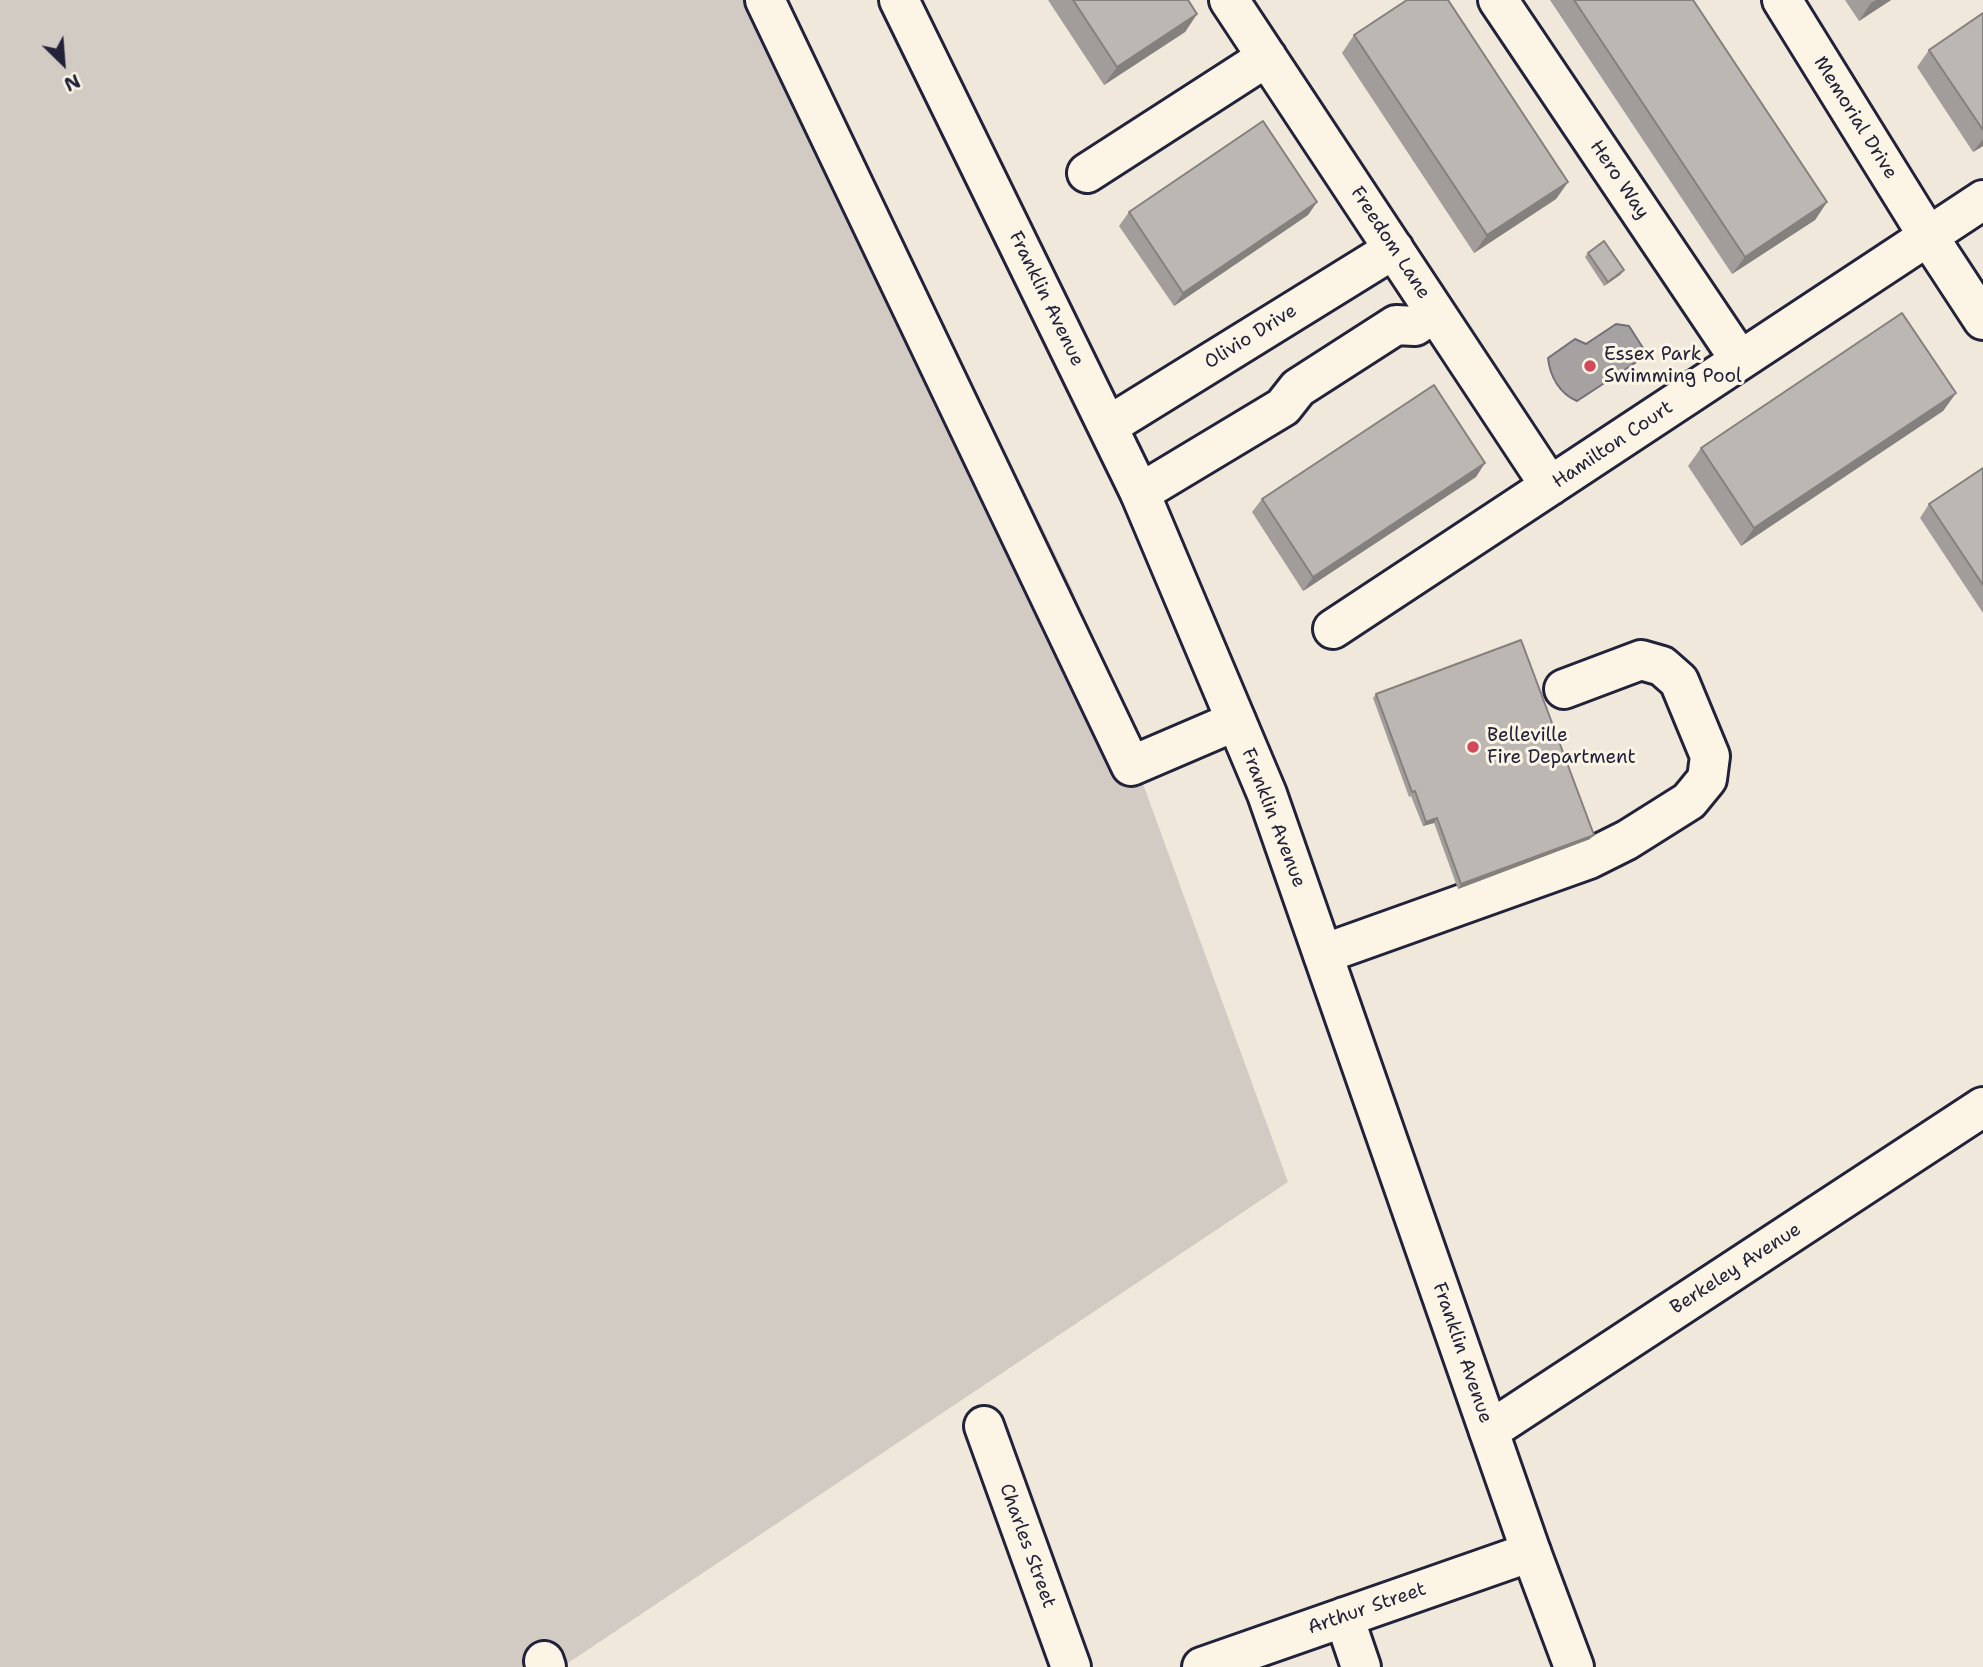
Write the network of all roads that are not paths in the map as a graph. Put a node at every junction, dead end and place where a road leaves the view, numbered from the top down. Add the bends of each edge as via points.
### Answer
1 (765, 0) edge
2 (899, 0) edge
3 (1229, 0) edge
4 (1498, 0) edge
5 (1782, 0) edge
6 (1267, 57) junction
7 (1087, 173) dead end
8 (1983, 200) edge
9 (1928, 236) junction
10 (1394, 249) junction
11 (1425, 319) junction
12 (1983, 320) edge
13 (1740, 360) junction
14 (1108, 426) junction
15 (1550, 486) junction
16 (1140, 493) junction
17 (1333, 629) dead end
18 (1564, 690) dead end
19 (1236, 721) junction
20 (1323, 954) junction
21 (1983, 1107) edge
22 (984, 1426) dead end
23 (1489, 1431) junction
24 (1531, 1552) junction
25 (1344, 1617) junction
26 (1071, 1667) edge
27 (1202, 1667) edge
28 (1361, 1667) edge
29 (1574, 1667) edge

1 - 19 street via 1131,766
2 - 14 street, Franklin Avenue
3 - 6 street, Freedom Lane
4 - 13 street, Hero Way
5 - 9 street, Memorial Drive
6 - 7 street
6 - 10 street, Freedom Lane
8 - 9 street, Hamilton Court
9 - 12 street
9 - 13 street, Hamilton Court
10 - 11 street, Freedom Lane
10 - 14 street, Olivio Drive
11 - 15 street, Freedom Lane
11 - 16 street via 1396,325 1298,387 1283,407
13 - 15 street, Hamilton Court
14 - 16 street, Franklin Avenue
15 - 17 street, Hamilton Court
16 - 19 street, Franklin Avenue
18 - 20 street via 1641,660 1662,666 1679,681 1710,756 1707,779 1689,801 1589,859
19 - 20 street, Franklin Avenue via 1267,794
20 - 23 street, Franklin Avenue
21 - 23 street, Berkeley Avenue
22 - 26 street, Charles Street
23 - 24 street, Franklin Avenue
24 - 25 street, Arthur Street
24 - 29 street, Franklin Avenue
25 - 27 street, Arthur Street
25 - 28 street

